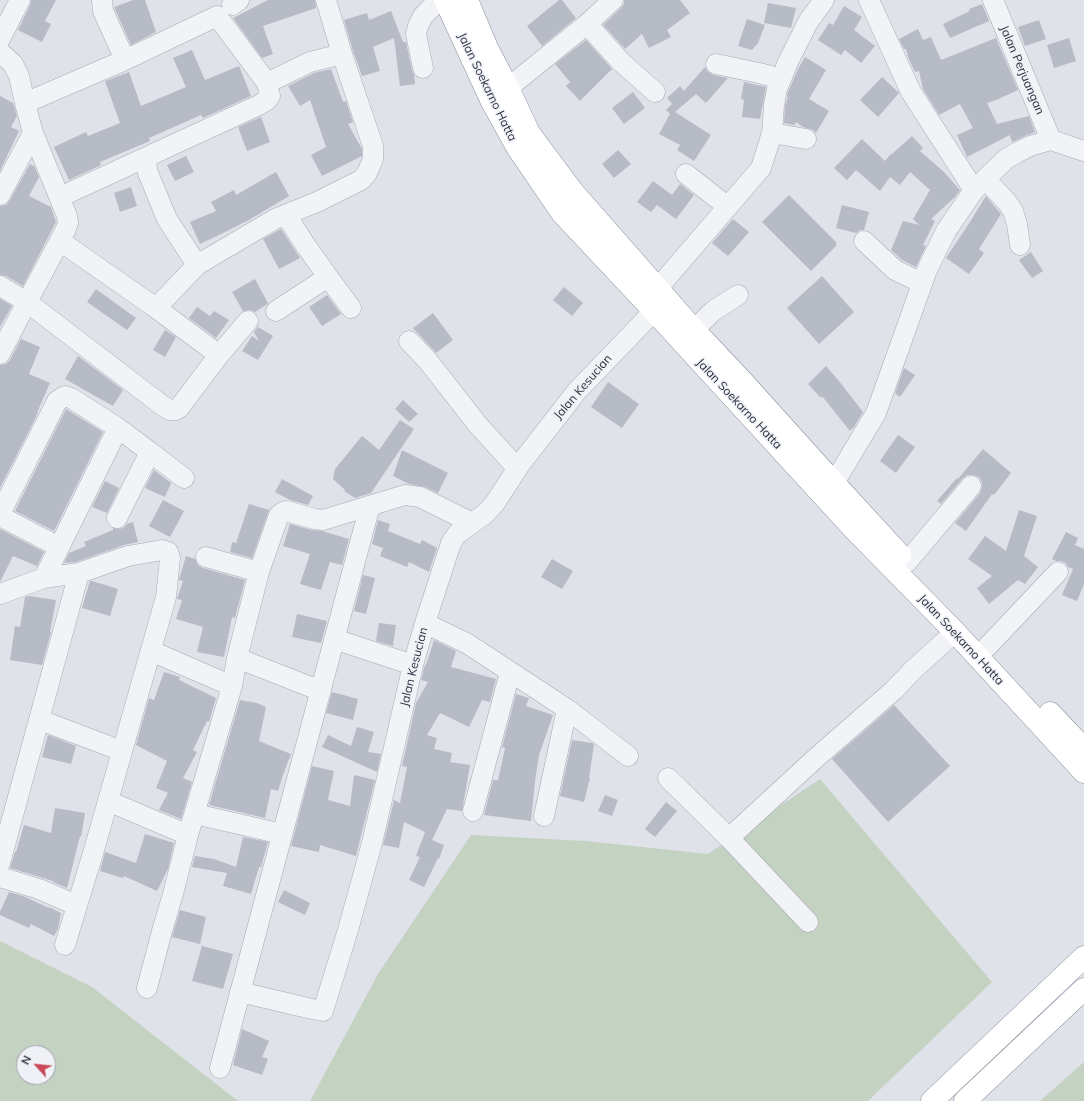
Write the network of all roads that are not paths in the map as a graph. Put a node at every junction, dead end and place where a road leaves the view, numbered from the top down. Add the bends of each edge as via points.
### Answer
1 (20, 0) edge
2 (102, 0) edge
3 (326, 0) edge
4 (439, 0) edge
5 (445, 0) edge
6 (467, 0) edge
7 (614, 0) edge
8 (824, 0) edge
9 (869, 0) edge
10 (993, 0) edge
11 (587, 24) junction
12 (0, 39) edge
13 (0, 52) edge
14 (342, 54) junction
15 (125, 60) junction
16 (716, 64) dead end
17 (423, 68) dead end
18 (781, 79) junction
19 (267, 83) junction
20 (508, 88) junction
21 (654, 92) dead end
22 (25, 103) junction
23 (772, 132) junction
24 (33, 133) junction
25 (806, 139) dead end
26 (1051, 140) junction
27 (1084, 151) edge
28 (145, 158) junction
29 (686, 174) dead end
30 (980, 184) junction
31 (0, 195) edge
32 (60, 197) junction
33 (728, 208) junction
34 (286, 214) junction
35 (60, 241) junction
36 (864, 241) dead end
37 (1020, 245) dead end
38 (197, 265) junction
39 (328, 277) junction
40 (922, 283) junction
41 (0, 286) edge
42 (657, 289) junction
43 (738, 295) dead end
44 (27, 302) junction
45 (156, 308) junction
46 (351, 308) dead end
47 (276, 311) dead end
48 (654, 311) junction
49 (248, 321) dead end
50 (694, 330) junction
51 (409, 341) dead end
52 (0, 354) edge
53 (219, 355) junction
54 (118, 428) junction
55 (150, 452) junction
56 (517, 468) junction
57 (184, 478) dead end
58 (834, 483) junction
59 (971, 486) dead end
60 (368, 506) junction
61 (0, 515) edge
62 (116, 518) dead end
63 (472, 523) junction
64 (59, 548) junction
65 (206, 556) dead end
66 (907, 562) junction
67 (259, 572) junction
68 (1058, 572) dead end
69 (79, 573) junction
70 (44, 578) junction
71 (0, 594) edge
72 (425, 623) junction
73 (955, 632) junction
74 (334, 639) junction
75 (987, 647) junction
76 (151, 651) junction
77 (237, 658) junction
78 (413, 665) junction
79 (510, 672) junction
80 (232, 686) junction
81 (321, 691) junction
82 (566, 709) junction
83 (40, 720) junction
84 (1084, 749) edge
85 (122, 751) junction
86 (628, 756) dead end
87 (1084, 772) edge
88 (668, 778) dead end
89 (108, 801) junction
90 (473, 811) dead end
91 (195, 814) junction
92 (544, 816) dead end
93 (282, 834) junction
94 (188, 835) junction
95 (729, 838) junction
96 (0, 863) edge
97 (0, 877) edge
98 (69, 902) dead end
99 (808, 922) dead end
100 (65, 945) dead end
101 (1084, 957) edge
102 (147, 988) dead end
103 (1084, 989) edge
104 (240, 992) junction
105 (220, 1068) dead end
106 (932, 1101) edge
107 (965, 1101) edge

1 - 12 street
2 - 15 street via 103,11
3 - 14 street
4 - 17 street via 423,16 416,34
5 - 48 highway, Jalan Soekarno Hatta via 492,102 517,147 562,213
6 - 20 highway, Jalan Soekarno Hatta via 487,48
7 - 11 street
8 - 18 street via 808,22
9 - 30 street via 910,92
10 - 26 street, Jalan Perjuangan
11 - 20 street
11 - 21 street via 620,61
13 - 22 street via 19,76
14 - 19 street via 310,62
14 - 34 street via 373,146 374,159 361,180
15 - 19 street via 217,16
15 - 22 street
16 - 18 street
18 - 23 street via 775,96
19 - 28 street via 270,96 268,100
20 - 42 highway, Jalan Soekarno Hatta via 529,133 573,192
22 - 24 street
23 - 25 street
23 - 33 street via 761,168
24 - 31 street
24 - 32 street
26 - 27 street
26 - 30 street via 1018,152
28 - 32 street
28 - 38 street via 148,173 167,220
29 - 33 street
30 - 37 street via 1007,202 1013,211
30 - 40 street via 946,231
32 - 35 street via 68,216 68,223
33 - 42 street
34 - 38 street
34 - 39 street
35 - 44 street
35 - 45 street
36 - 40 street via 895,270
38 - 45 street
39 - 46 street
39 - 47 street
40 - 58 street via 876,413
41 - 44 street
42 - 50 highway, Jalan Soekarno Hatta
43 - 50 street via 713,310
44 - 52 street
44 - 53 street via 170,410 179,408
45 - 53 street
48 - 56 street, Jalan Kesucian via 577,391
48 - 73 highway, Jalan Soekarno Hatta via 854,528
49 - 53 street
50 - 58 highway, Jalan Soekarno Hatta
51 - 56 street via 428,361 478,426
54 - 55 street
54 - 61 street via 71,398 61,398 57,401
54 - 64 street
55 - 57 street
55 - 62 street
56 - 63 street, Jalan Kesucian via 495,503
58 - 66 highway, Jalan Soekarno Hatta
59 - 66 street
60 - 63 street via 405,495 420,497
60 - 67 street via 322,520 283,512 276,521
60 - 74 street
61 - 64 street
63 - 72 street, Jalan Kesucian via 457,534 451,544
64 - 70 street
65 - 67 street
66 - 75 highway, Jalan Soekarno Hatta
67 - 77 street
68 - 75 street
69 - 70 street
69 - 76 street via 128,556 162,550 168,552 170,561 166,597
69 - 83 street
70 - 71 street
72 - 78 street, Jalan Kesucian
72 - 79 street via 468,644
73 - 87 highway, Jalan Soekarno Hatta
73 - 95 street
74 - 78 street
74 - 81 street
75 - 84 highway, Jalan Soekarno Hatta
76 - 80 street
76 - 85 street
77 - 80 street
77 - 81 street
78 - 104 street, Jalan Kesucian via 372,843 323,1010
79 - 82 street
79 - 90 street
80 - 91 street
81 - 93 street
82 - 86 street
82 - 92 street
83 - 85 street
83 - 96 street
85 - 89 street
88 - 95 street
89 - 94 street
89 - 100 street
91 - 93 street
91 - 94 street
93 - 104 street
94 - 102 street
95 - 99 street
97 - 98 street via 39,889
101 - 106 highway
103 - 107 highway
104 - 105 street

